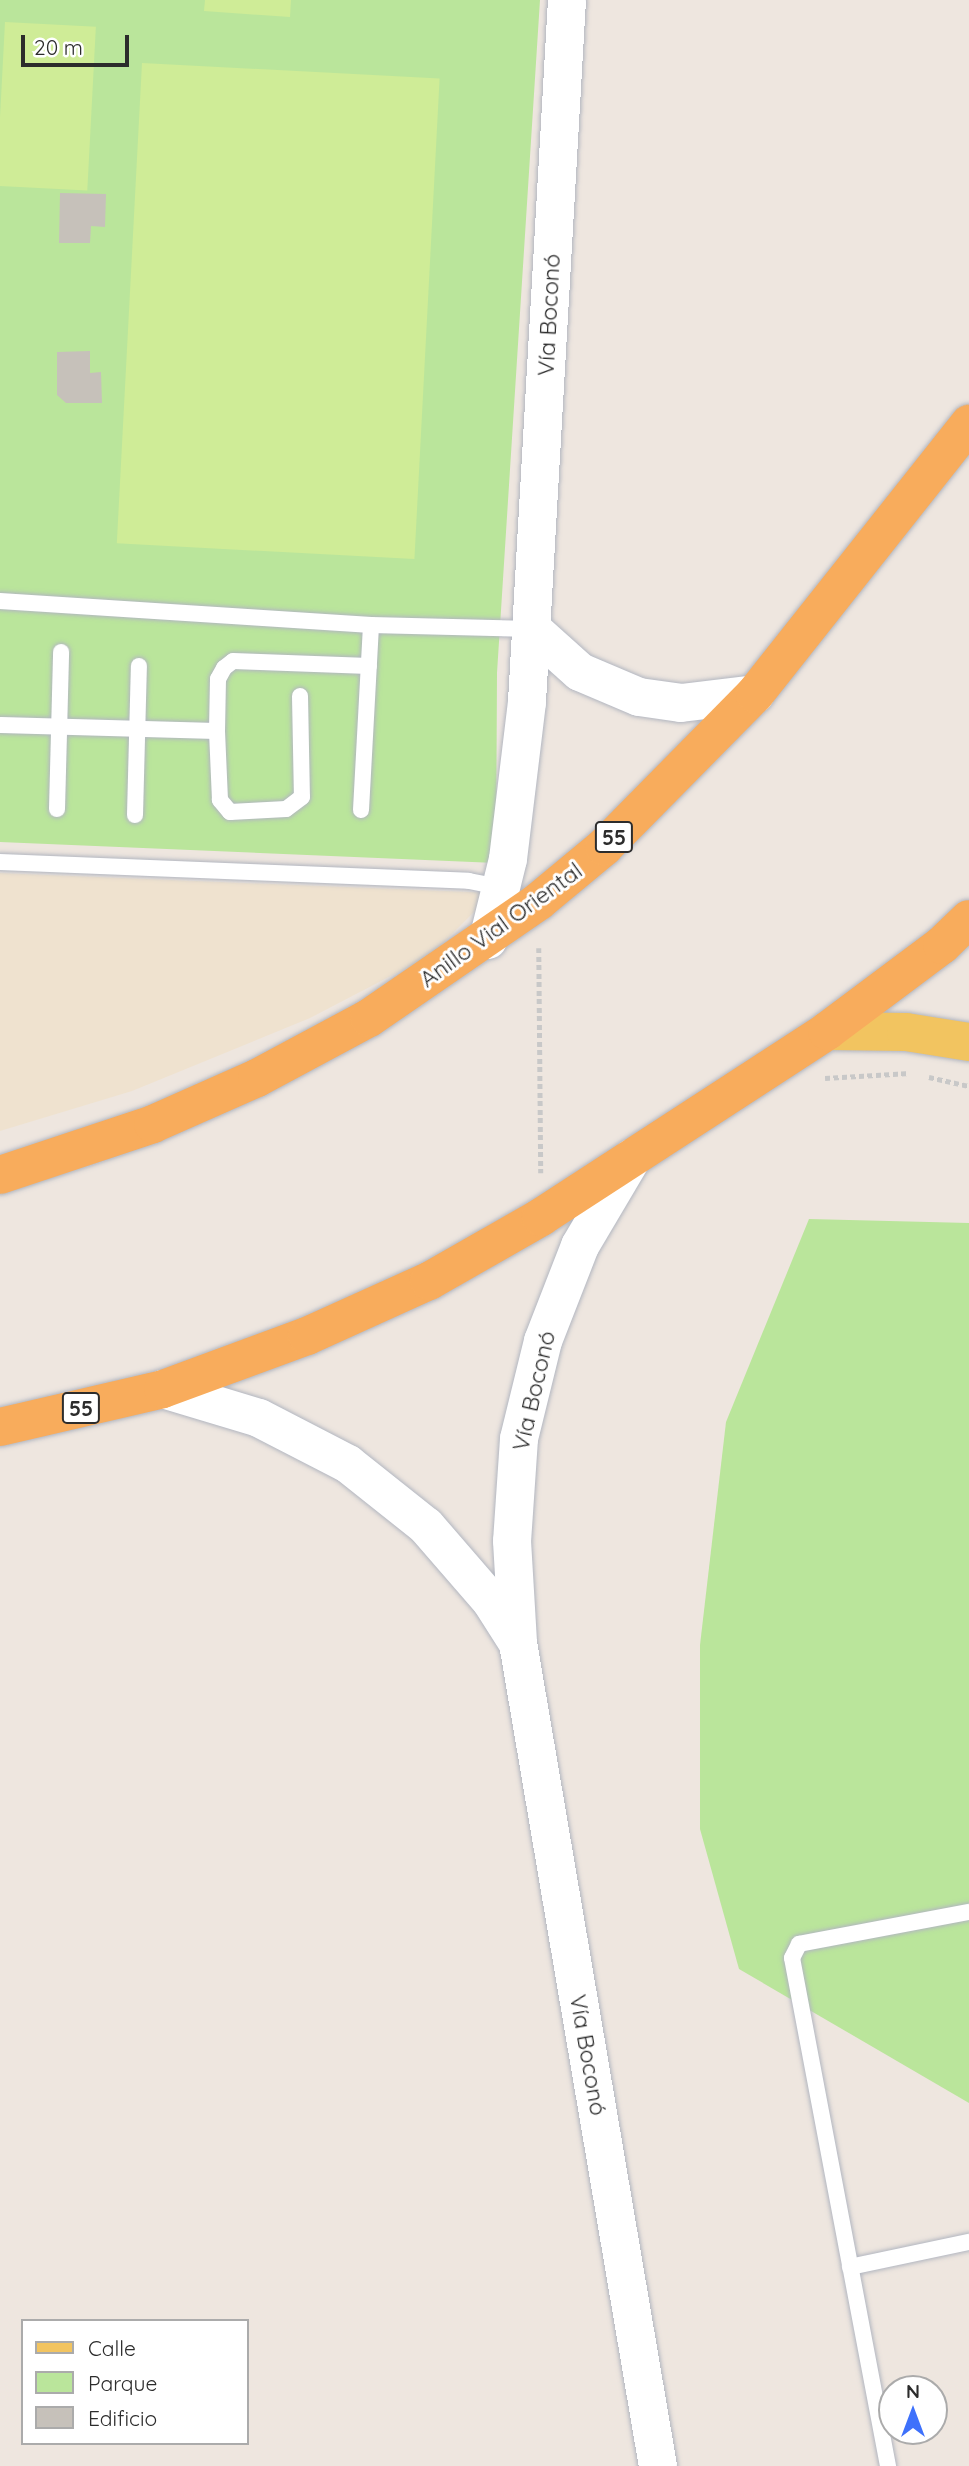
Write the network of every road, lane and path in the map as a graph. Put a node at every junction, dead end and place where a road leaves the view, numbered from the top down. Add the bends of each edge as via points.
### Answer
1 (567, 0) edge
2 (969, 424) edge
3 (0, 601) edge
4 (371, 625) junction
5 (532, 629) junction
6 (61, 652) dead end
7 (139, 666) dead end
8 (369, 666) junction
9 (755, 694) junction
10 (300, 695) dead end
11 (0, 725) edge
12 (59, 727) junction
13 (137, 728) junction
14 (216, 731) junction
15 (57, 808) dead end
16 (361, 810) dead end
17 (135, 814) dead end
18 (0, 862) edge
19 (503, 888) junction
20 (539, 901) junction
21 (969, 919) edge
22 (488, 940) junction
23 (827, 1031) junction
24 (969, 1042) edge
25 (818, 1079) dead end
26 (969, 1086) edge
27 (632, 1158) junction
28 (0, 1175) edge
29 (541, 1217) junction
30 (163, 1389) junction
31 (0, 1426) edge
32 (518, 1643) junction
33 (969, 1912) edge
34 (969, 2242) edge
35 (850, 2266) junction
36 (658, 2466) edge
37 (888, 2466) edge

1 - 5 main road, Vía Boconó
2 - 9 highway, Anillo Vial Oriental / 55
3 - 4 lane
4 - 5 lane
4 - 8 lane
5 - 9 main road via 580,672 639,697 681,703
5 - 19 main road, Vía Boconó via 521,764
6 - 12 lane
7 - 13 lane
8 - 14 lane via 233,662 218,679
8 - 16 lane
9 - 20 highway, Anillo Vial Oriental / 55 via 604,847
10 - 14 lane via 302,797 286,809 230,811 220,800
11 - 12 lane
12 - 13 lane
12 - 15 lane
13 - 14 lane
13 - 17 lane
18 - 19 lane via 469,881
19 - 22 main road, Vía Boconó
20 - 22 highway, Anillo Vial Oriental / 55
20 - 29 path
21 - 23 highway, 55 via 942,946
22 - 28 highway, Anillo Vial Oriental / 55 via 369,1018 257,1078 153,1124
23 - 24 main road via 906,1032
23 - 27 highway, 55
25 - 26 path via 910,1073
27 - 29 highway, 55
27 - 32 main road, Vía Boconó via 580,1246 543,1341 525,1415 512,1541
29 - 30 highway, 55 via 429,1281 307,1336
30 - 31 highway, 55
30 - 32 main road, Vía Boconó via 259,1418 358,1471 416,1517 460,1562
32 - 36 main road, Vía Boconó
33 - 35 lane via 799,1944 792,1958
34 - 35 lane
35 - 37 lane

